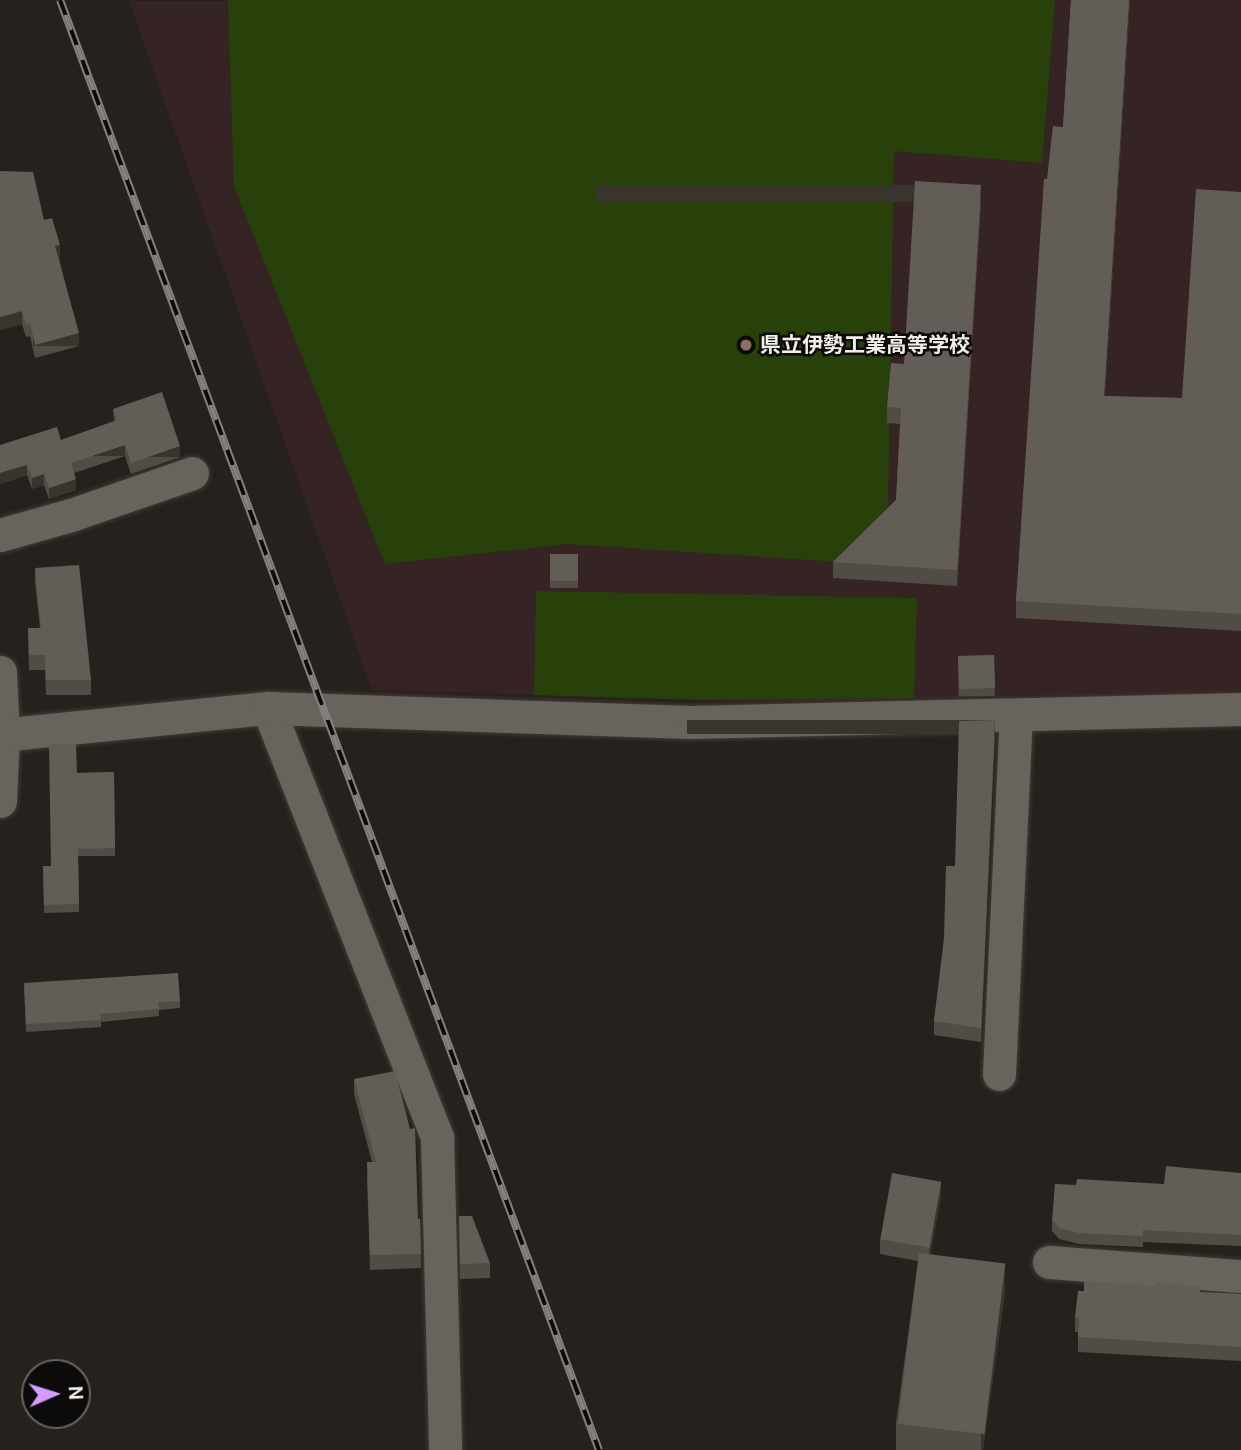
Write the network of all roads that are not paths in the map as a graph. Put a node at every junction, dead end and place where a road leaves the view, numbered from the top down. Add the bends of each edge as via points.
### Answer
1 (192, 473) dead end
2 (0, 535) edge
3 (0, 672) edge
4 (268, 708) junction
5 (1241, 709) edge
6 (1016, 716) junction
7 (1, 735) edge
8 (0, 801) edge
9 (999, 1073) dead end
10 (1049, 1262) dead end
11 (1241, 1276) edge
12 (445, 1450) edge

1 - 2 street
3 - 7 street
4 - 6 street via 692,722
4 - 7 street
4 - 12 street via 437,1138
5 - 6 street
6 - 9 street
7 - 8 street
10 - 11 street

